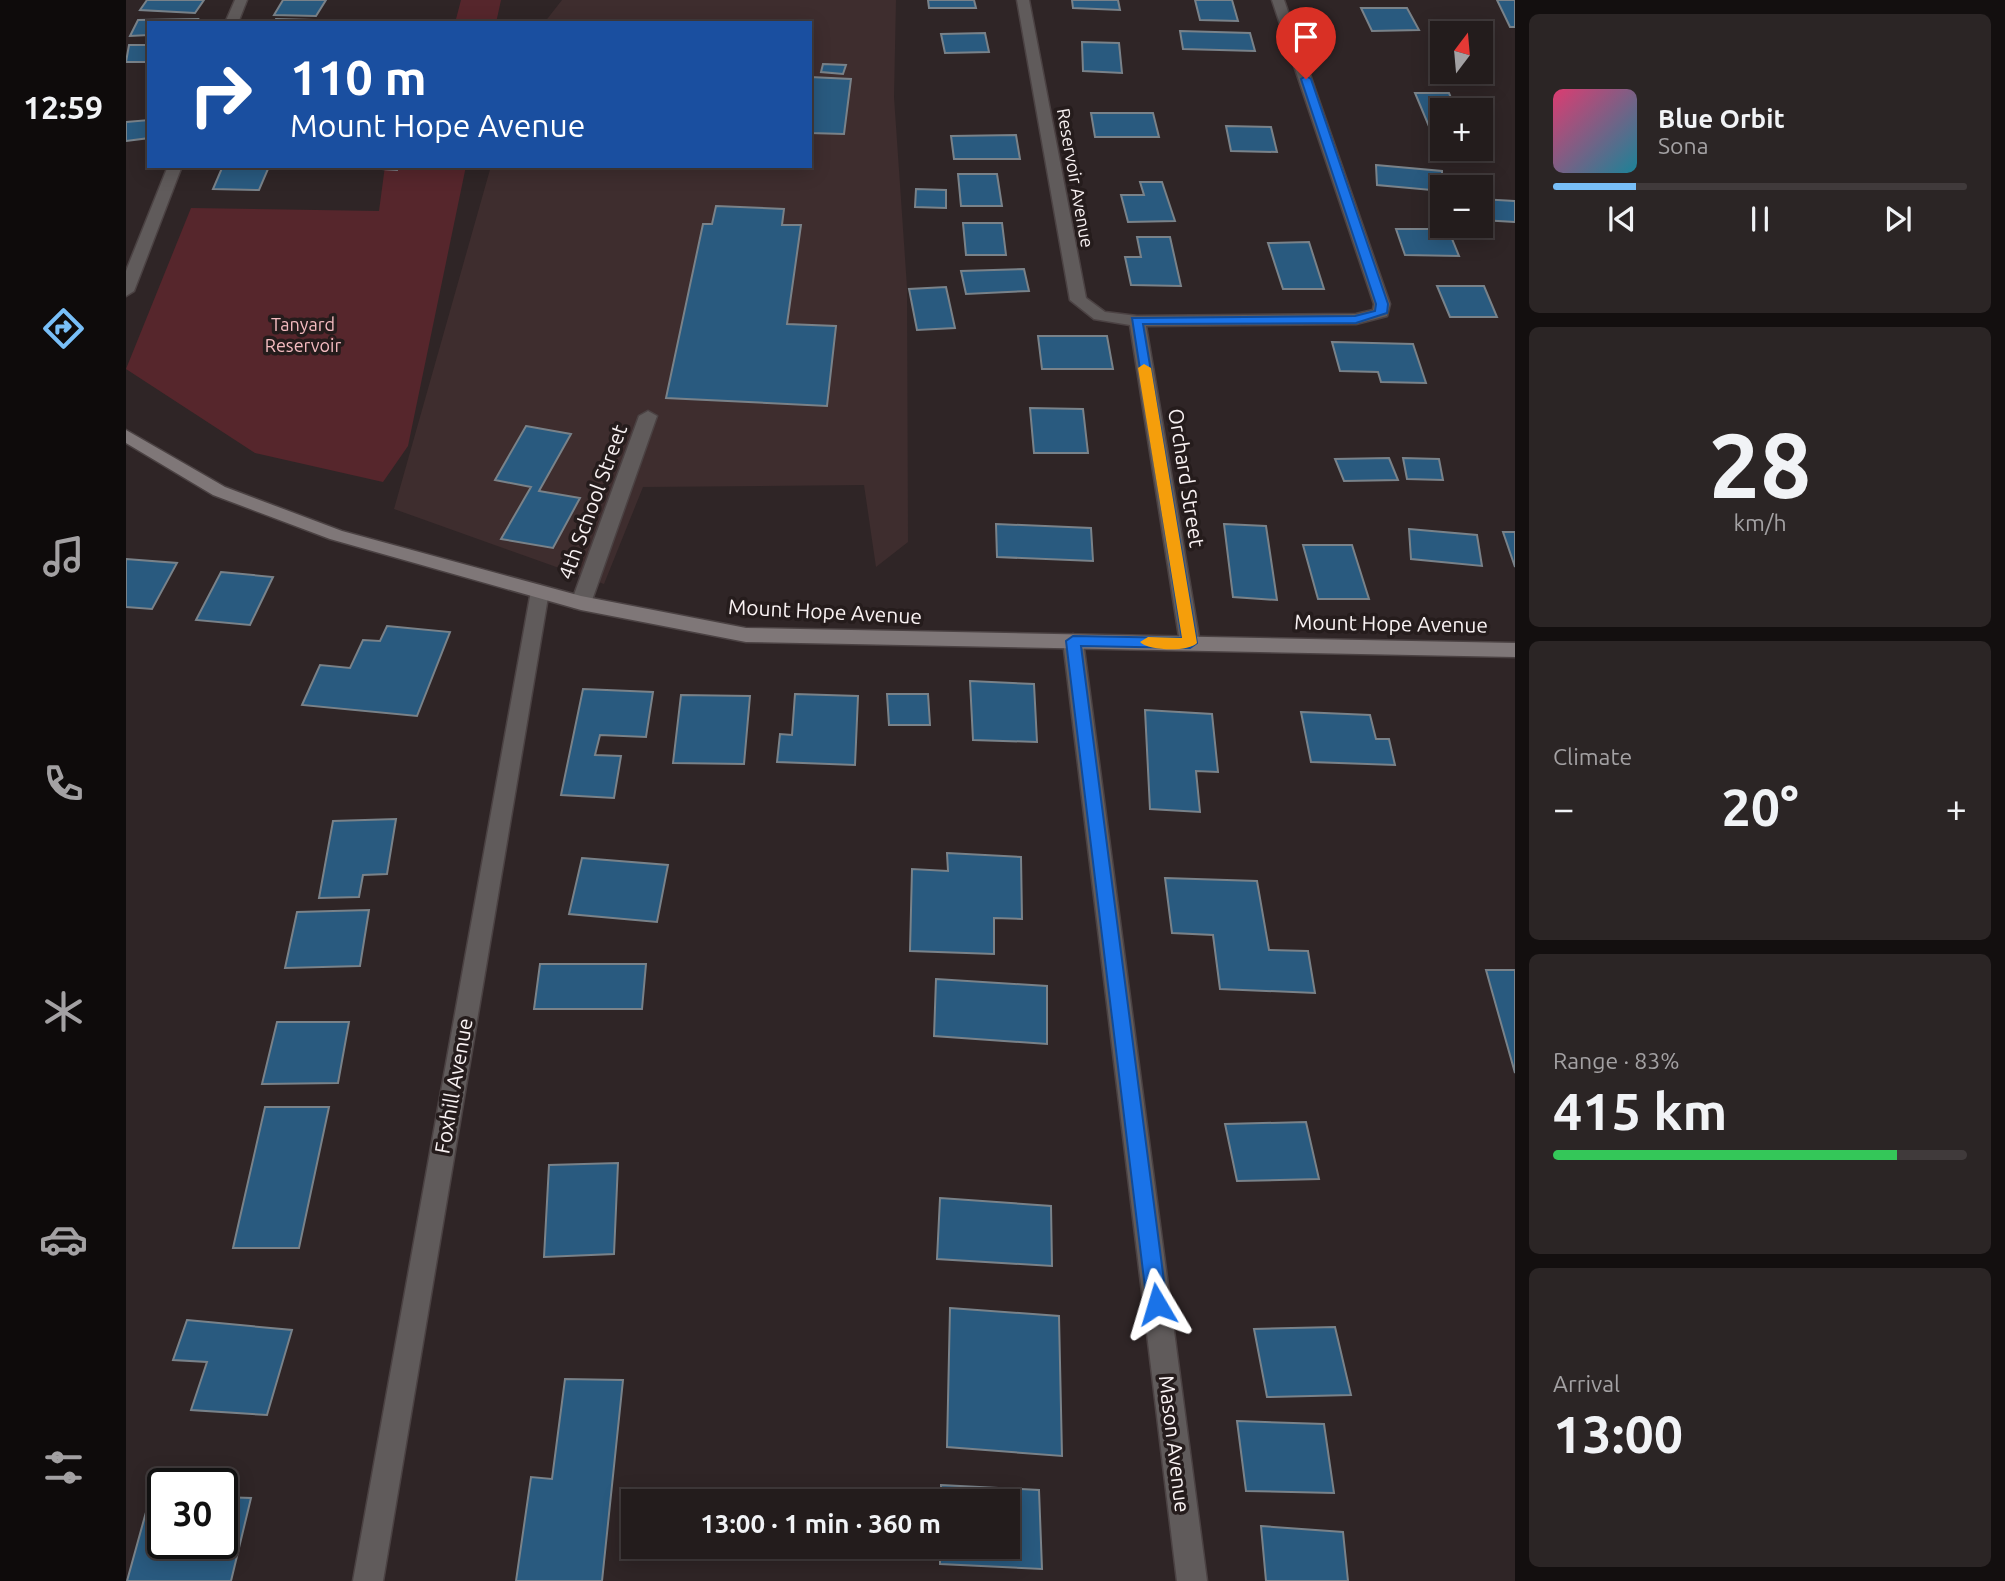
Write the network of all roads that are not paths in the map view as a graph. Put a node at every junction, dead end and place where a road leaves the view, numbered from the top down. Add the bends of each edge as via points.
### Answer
1 (241, 0) edge
2 (1023, 0) edge
3 (1279, 0) edge
4 (232, 21) edge
5 (174, 168) edge
6 (126, 291) edge
7 (1136, 321) junction
8 (648, 416) dead end
9 (126, 435) edge
10 (540, 591) junction
11 (581, 603) junction
12 (1073, 641) junction
13 (1190, 643) junction
14 (1515, 650) edge
15 (368, 1581) edge
16 (1192, 1581) edge

1 - 4 street
2 - 7 street, Reservoir Avenue via 1078,300 1101,316
3 - 7 street, Reservoir Avenue via 1382,304 1381,313 1356,320
5 - 6 street
7 - 13 street, Orchard Street
8 - 11 street, 4th School Street
9 - 10 street, Mount Hope Avenue via 241,501 336,535
10 - 11 street, Mount Hope Avenue
10 - 15 street, Foxhill Avenue
11 - 12 street, Mount Hope Avenue via 746,635
12 - 13 street, Mount Hope Avenue
12 - 16 street, Mason Avenue
13 - 14 street, Mount Hope Avenue

